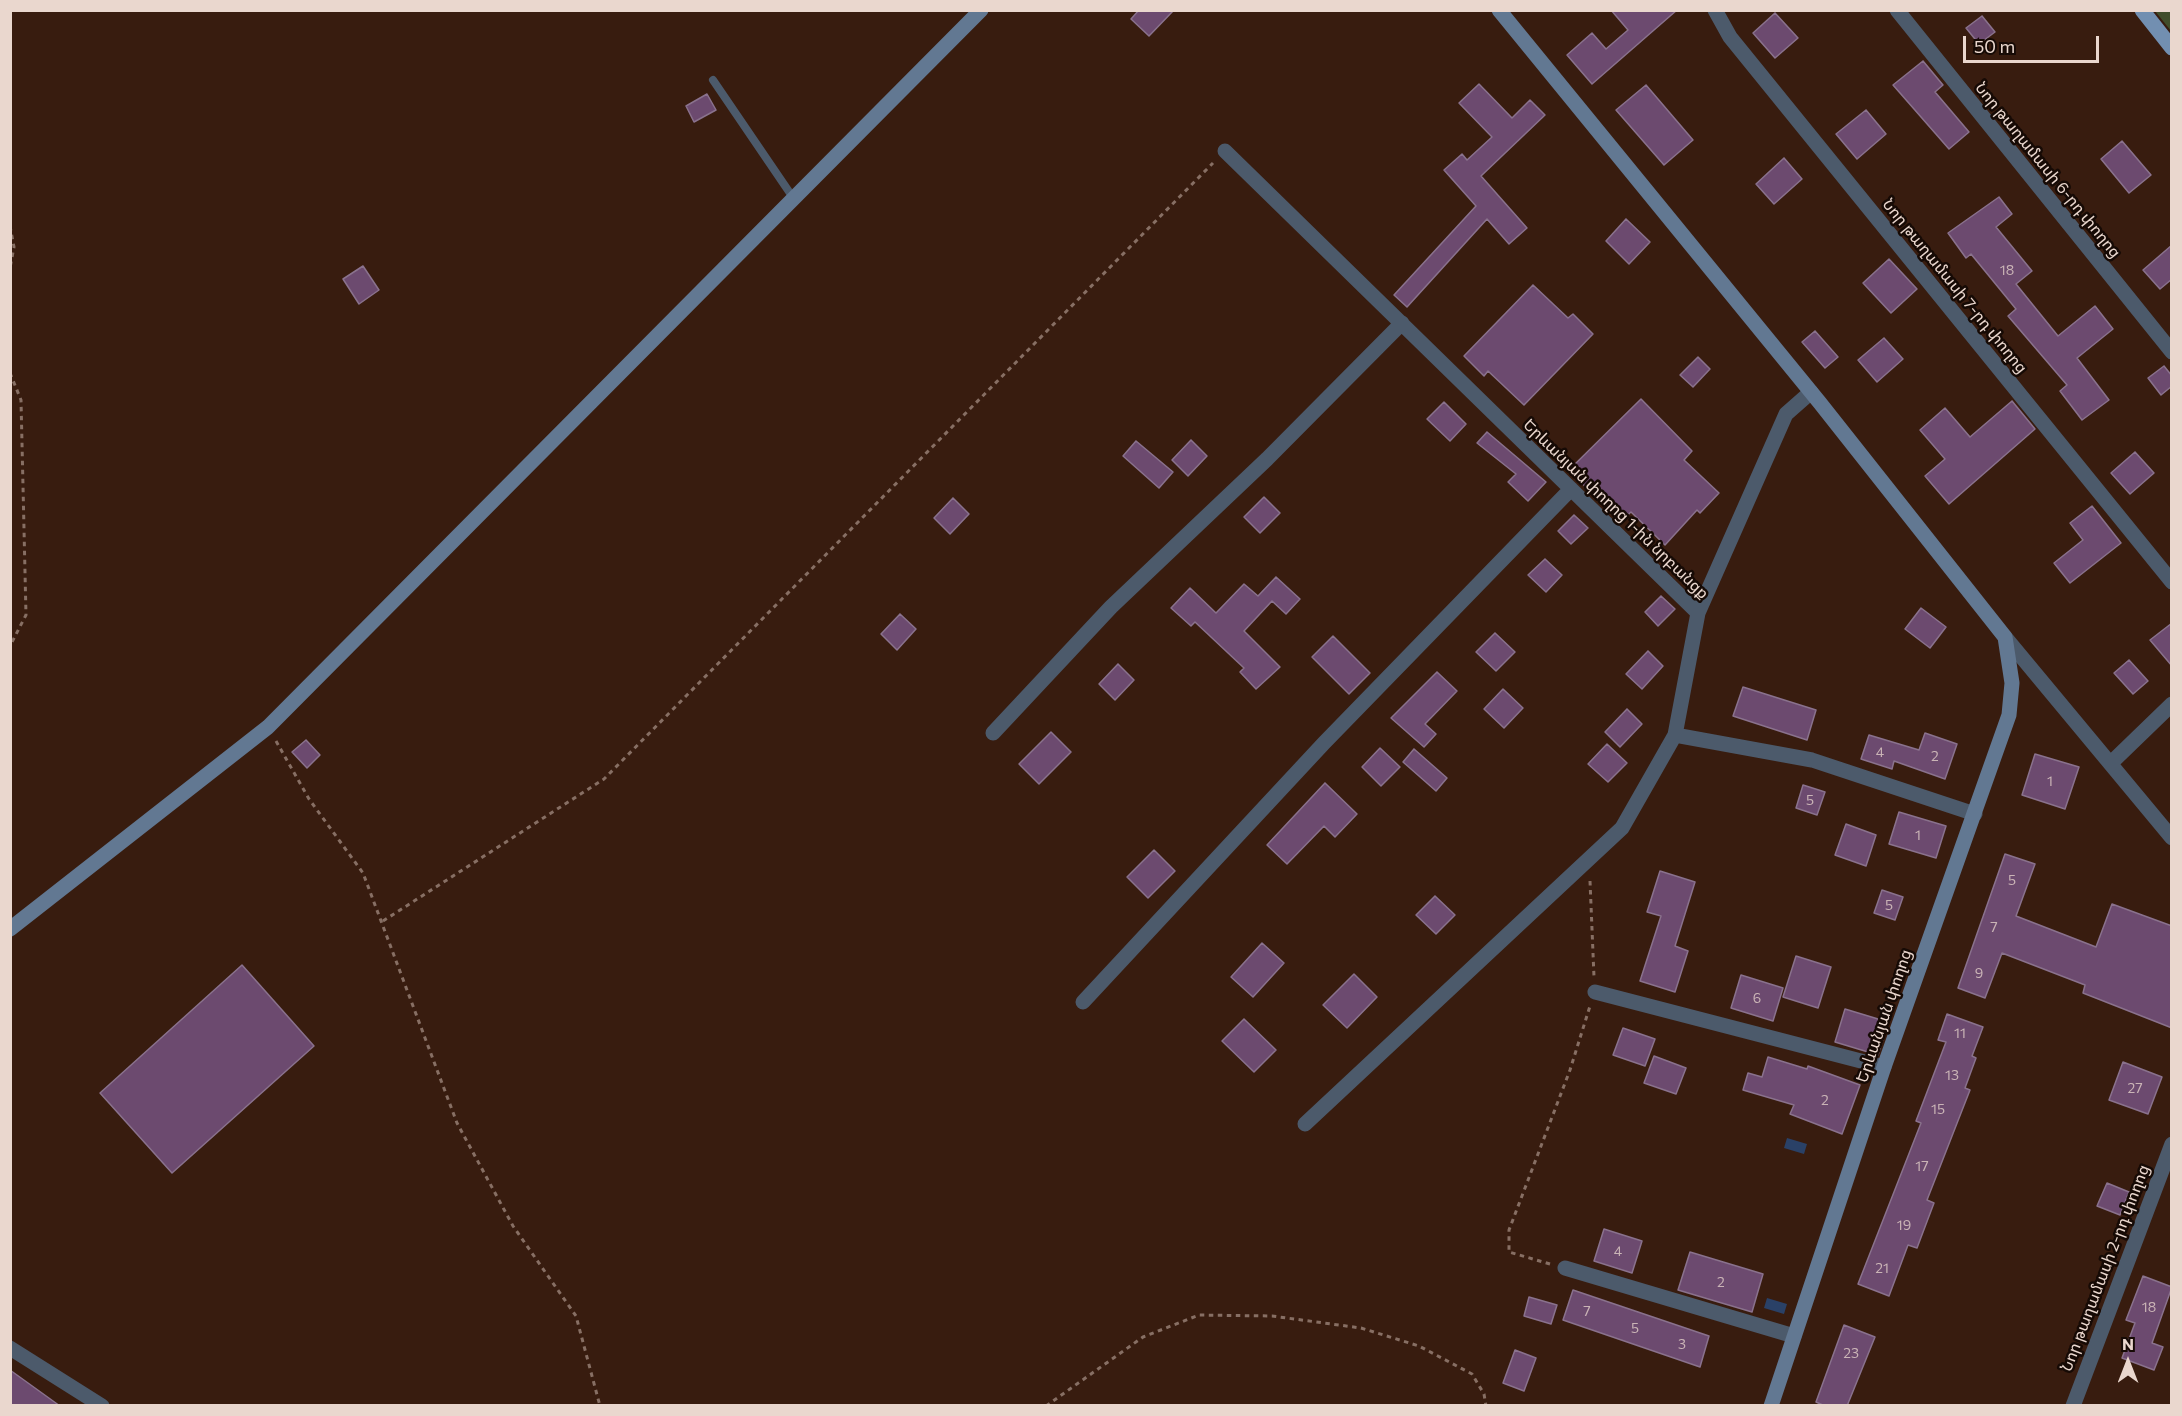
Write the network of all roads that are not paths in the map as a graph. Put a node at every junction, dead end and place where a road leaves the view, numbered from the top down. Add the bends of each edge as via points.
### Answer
1 (981, 10) edge
2 (1499, 10) edge
3 (1716, 10) edge
4 (1897, 10) edge
5 (2142, 10) edge
6 (2172, 48) edge
7 (713, 80) dead end
8 (1225, 151) road end
9 (794, 199) junction
10 (1402, 323) junction
11 (2172, 352) edge
12 (1811, 392) junction
13 (1570, 489) junction
14 (2172, 582) edge
15 (1698, 613) junction
16 (2005, 637) junction
17 (2172, 704) edge
18 (993, 734) dead end
19 (1675, 735) junction
20 (2111, 763) junction
21 (1975, 814) junction
22 (2172, 838) edge
23 (10, 929) edge
24 (1594, 992) road end
25 (1083, 1002) dead end
26 (1884, 1067) junction
27 (1305, 1124) dead end
28 (2172, 1144) edge
29 (1565, 1268) road end
30 (1794, 1336) junction
31 (10, 1348) edge
32 (102, 1406) edge
33 (1771, 1406) edge
34 (2073, 1406) edge

1 - 9 main road
2 - 12 main road
3 - 14 street, Նոր թաղամասի 7-րդ փողոց via 1730,37
4 - 11 street, Նոր թաղամասի 6-րդ փողոց
5 - 6 main road
7 - 9 lane
8 - 10 street, Երևանյան փողոց 1-ին նրբանցք
9 - 23 main road via 268,727
10 - 13 street, Երևանյան փողոց 1-ին նրբանցք
10 - 18 street via 1267,459 1111,607
12 - 15 street via 1785,414
12 - 16 main road
13 - 15 street, Երևանյան փողոց 1-ին նրբանցք
13 - 25 street via 1332,734
15 - 19 street, Երևանյան փողոց 1-ին նրբանցք
16 - 20 street
16 - 21 main road, Երևանյան փողոց via 2012,683 2009,715
17 - 20 street
19 - 21 street via 1812,760
19 - 27 street, Երևանյան փողոց 1-ին նրբանցք via 1622,828
20 - 22 street
21 - 26 main road, Երևանյան փողոց
24 - 26 street
26 - 30 main road, Երևանյան փողոց
28 - 34 street, Նոր թաղամասի 2-րդ փողոց
29 - 30 street
30 - 33 main road, Երևանյան փողոց
31 - 32 street

